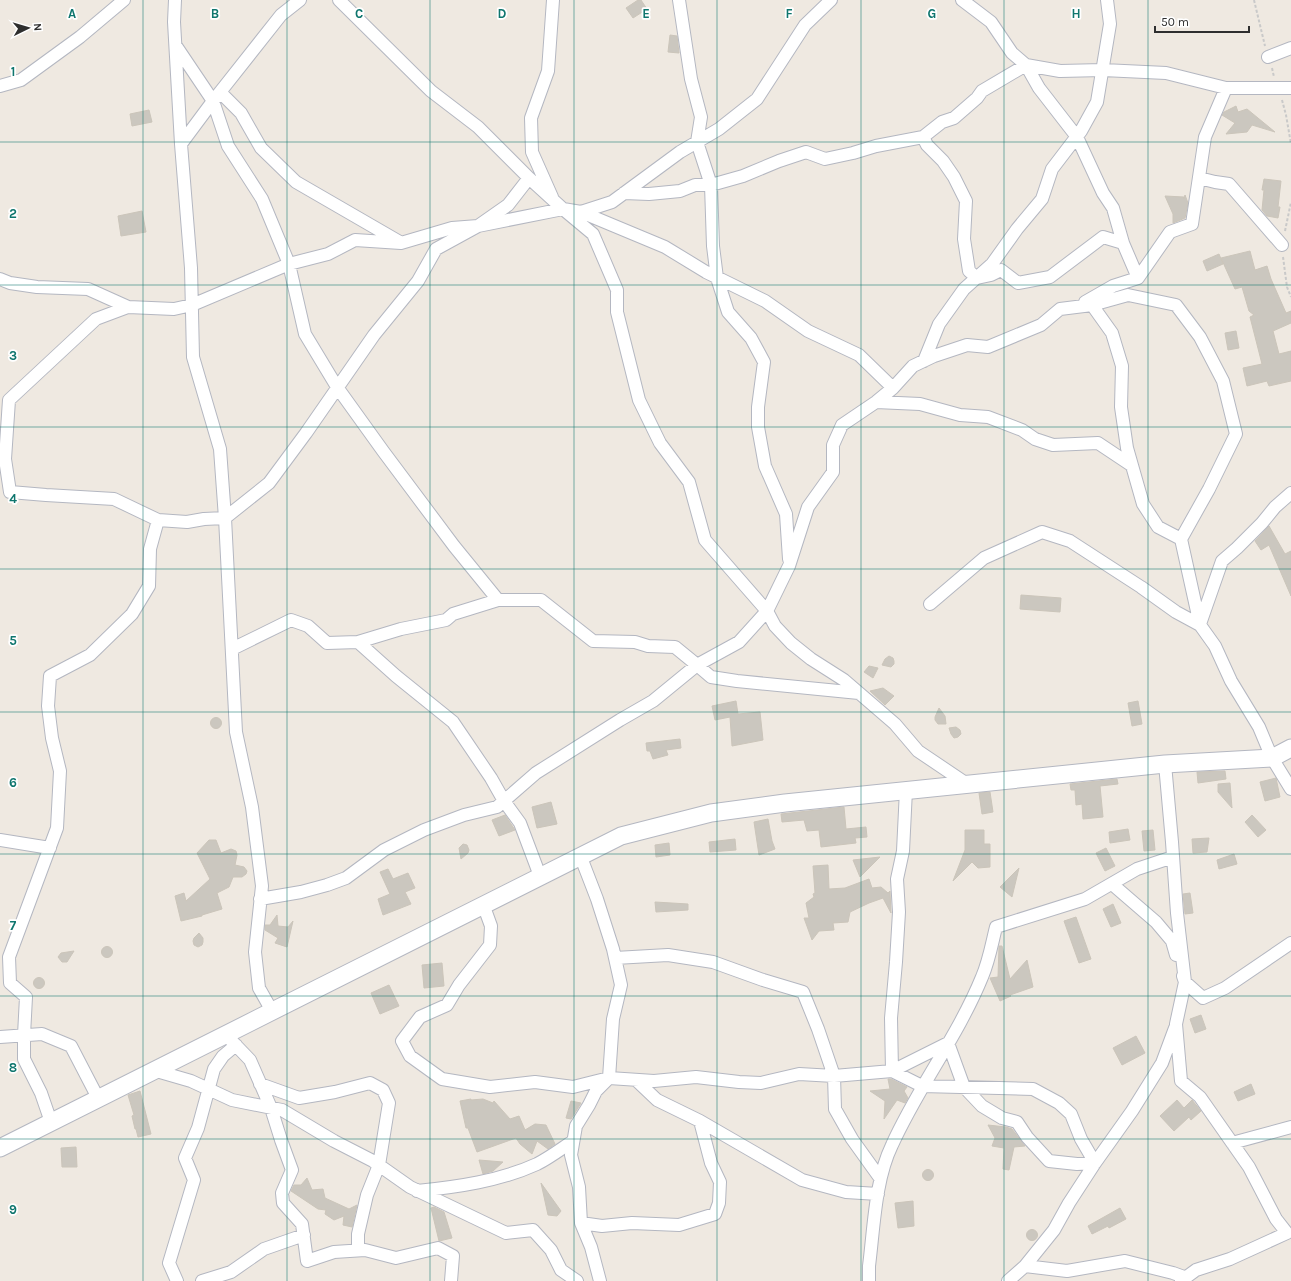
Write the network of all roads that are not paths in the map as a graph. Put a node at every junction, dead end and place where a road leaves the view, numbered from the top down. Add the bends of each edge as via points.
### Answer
1 (175, 0) edge
2 (300, 0) edge
3 (339, 0) edge
4 (553, 0) edge
5 (679, 0) edge
6 (831, 0) edge
7 (962, 0) edge
8 (1106, 0) edge
9 (121, 1) edge
10 (175, 45) junction
11 (1291, 48) edge
12 (1268, 57) road end
13 (1026, 65) junction
14 (1103, 70) junction
15 (0, 86) edge
16 (1226, 88) junction
17 (1291, 88) edge
18 (216, 97) junction
19 (1077, 136) junction
20 (923, 137) junction
21 (697, 142) junction
22 (181, 144) junction
23 (529, 178) junction
24 (1199, 178) junction
25 (711, 185) junction
26 (624, 193) junction
27 (553, 200) junction
28 (563, 209) junction
29 (581, 212) junction
30 (478, 226) junction
31 (402, 242) junction
32 (1123, 243) junction
33 (1282, 245) dead end
34 (289, 264) junction
35 (717, 278) junction
36 (977, 278) junction
37 (1138, 278) junction
38 (0, 279) edge
39 (192, 305) junction
40 (1086, 305) junction
41 (128, 306) junction
42 (924, 361) junction
43 (337, 387) junction
44 (893, 388) junction
45 (876, 402) junction
46 (1131, 465) junction
47 (1291, 493) edge
48 (226, 518) junction
49 (158, 520) junction
50 (1181, 539) junction
51 (789, 566) junction
52 (498, 600) junction
53 (930, 604) dead end
54 (767, 611) junction
55 (1200, 625) junction
56 (358, 642) junction
57 (232, 649) junction
58 (697, 665) junction
59 (859, 693) junction
60 (1291, 748) edge
61 (1272, 758) junction
62 (1165, 764) junction
63 (967, 784) junction
64 (1291, 789) edge
65 (906, 790) junction
66 (504, 800) junction
67 (0, 840) edge
68 (50, 848) junction
69 (580, 855) junction
70 (1173, 857) junction
71 (540, 876) junction
72 (1112, 884) junction
73 (260, 899) junction
74 (483, 904) junction
75 (1291, 943) edge
76 (615, 958) junction
77 (1185, 982) junction
78 (272, 1011) junction
79 (1176, 1024) junction
80 (24, 1035) junction
81 (0, 1037) edge
82 (231, 1040) junction
83 (948, 1043) junction
84 (153, 1070) junction
85 (892, 1071) junction
86 (834, 1076) junction
87 (609, 1078) junction
88 (637, 1081) junction
89 (260, 1084) junction
90 (922, 1086) junction
91 (964, 1087) junction
92 (208, 1089) junction
93 (98, 1098) junction
94 (271, 1108) junction
95 (700, 1121) junction
96 (51, 1122) junction
97 (1291, 1128) edge
98 (573, 1141) junction
99 (1232, 1143) junction
100 (0, 1148) edge
101 (1095, 1163) junction
102 (379, 1165) junction
103 (880, 1178) junction
104 (416, 1191) junction
105 (878, 1194) junction
106 (581, 1223) junction
107 (304, 1235) junction
108 (1289, 1235) edge
109 (358, 1250) junction
110 (1025, 1266) junction
111 (1183, 1279) edge
112 (177, 1281) edge
113 (202, 1281) edge
114 (451, 1281) edge
115 (577, 1281) edge
116 (600, 1281) edge
117 (869, 1281) edge
118 (1008, 1281) edge

1 - 10 street
2 - 18 street via 281,15
3 - 23 street via 431,91 478,127
4 - 27 street via 548,71 531,118 532,152
5 - 21 street via 691,78 701,117
6 - 21 street via 805,24 757,99
7 - 13 street via 991,22 1012,53
8 - 14 street via 1110,24
9 - 15 street via 80,37 22,80
10 - 18 street
10 - 22 street
11 - 12 street
13 - 14 street via 1060,71
13 - 19 street via 1039,88
13 - 20 street via 982,91 954,118 942,122
14 - 16 street via 1166,73
14 - 19 street via 1097,102
16 - 17 street
16 - 24 street via 1205,137
18 - 22 street
18 - 31 street via 240,113 261,148 296,182
18 - 34 street via 228,146 262,199
19 - 32 street via 1103,193 1113,208
19 - 36 street via 1052,169 1042,199 992,264
20 - 25 street via 825,159 806,152
20 - 36 street via 927,145 947,166 966,201 964,239 969,271
21 - 25 street
21 - 26 street
22 - 39 street
23 - 27 street
23 - 30 street via 508,205
24 - 33 street via 1229,184
24 - 37 street via 1192,224 1170,232
25 - 26 street via 695,185 680,191 649,194
25 - 35 street
26 - 29 street via 612,202
27 - 28 street
28 - 29 street
28 - 30 street
28 - 54 street via 593,234 617,290 617,312 639,400 660,443 689,482 705,540
29 - 35 street via 665,247
30 - 31 street via 452,228
30 - 43 street via 436,249 418,281 374,335
31 - 34 street via 355,240 328,254
32 - 36 street via 1103,237 1050,277 1018,283 1001,270
32 - 37 street
34 - 39 street
34 - 43 street via 305,334
35 - 44 street via 765,301 808,331 859,355
35 - 51 street via 728,312 752,338 764,362 758,426 765,466 786,514
36 - 42 street via 964,289 939,324
37 - 40 street via 1113,286
38 - 41 street via 10,283 88,289
39 - 41 street via 174,309
39 - 48 street via 193,357 220,449
40 - 42 street via 1060,309 1041,325 988,347 967,345
40 - 46 street via 1112,333 1122,366 1121,407
40 - 50 street via 1128,295 1176,305 1200,337 1223,381 1236,434
41 - 49 street via 96,319 8,400 5,459 10,492 114,499
42 - 44 street via 913,366
43 - 48 street via 268,482
43 - 52 street via 444,533
44 - 45 street
45 - 46 street via 920,404 960,415 988,417 1053,445 1098,443
45 - 51 street via 842,425 833,445 833,472 808,507
46 - 50 street via 1142,504 1158,527
47 - 55 street via 1222,561
48 - 49 street via 187,522
48 - 57 street
49 - 68 street via 150,549 149,586 132,614 90,655 50,676 48,706 60,771 57,828
50 - 55 street
51 - 54 street
52 - 56 street via 453,614 446,620 401,629
52 - 58 street via 541,600 593,641 635,642 648,646 675,647
53 - 55 street via 984,558 1042,532 1070,541 1176,612
54 - 58 street via 738,642
54 - 59 street via 775,626 791,643
55 - 61 street via 1215,646 1231,681 1259,727
56 - 57 street via 328,643 308,626 291,620
56 - 66 street via 453,722
57 - 73 street via 236,732 252,807 262,886
58 - 59 street via 711,677
58 - 66 street via 653,702 536,773
59 - 63 street via 895,724 918,751
60 - 61 main road
61 - 62 main road
61 - 64 street
62 - 63 main road
62 - 70 street
63 - 65 main road
65 - 69 main road via 711,813 621,836
65 - 85 street via 903,851 897,880 899,912 891,1018
66 - 71 street via 520,823
66 - 73 street via 497,807 464,815 424,830 384,850 346,878 301,892
67 - 68 street
68 - 80 street via 9,957 10,983 26,997
69 - 71 main road
69 - 76 street via 597,898
70 - 72 street via 1137,869
70 - 77 street
71 - 74 main road
72 - 77 street via 1156,922 1172,941
72 - 83 street via 1085,899 996,927 983,976
73 - 78 street via 255,952 260,988
74 - 78 main road
74 - 87 street via 491,926 490,945 447,1005 420,1017 402,1041 410,1056 442,1079 490,1087 535,1082 573,1087
75 - 77 street via 1225,988 1203,998
76 - 86 street via 668,955 713,962 803,992
76 - 87 street via 621,985 613,1019
77 - 79 street
78 - 82 main road
79 - 99 street via 1181,1081 1200,1097
79 - 101 street via 1162,1063
80 - 81 street
80 - 93 street via 42,1034 71,1046
80 - 96 street via 24,1058
82 - 84 main road
82 - 89 street via 250,1060
82 - 92 street via 214,1070
83 - 85 street
83 - 90 street
83 - 91 street
84 - 92 street via 191,1081
84 - 93 main road
85 - 86 street
85 - 90 street
86 - 88 street via 799,1074 761,1083 696,1078
86 - 103 street via 835,1109 852,1139
87 - 88 street
87 - 98 street via 596,1091 576,1126
88 - 95 street via 657,1100
89 - 94 street
89 - 102 street via 299,1098 370,1083 383,1090 389,1103
90 - 91 street
90 - 103 street via 891,1145
91 - 101 street via 982,1106 1002,1118 1017,1122 1049,1161
91 - 101 street via 1033,1089 1059,1103 1072,1114 1081,1139
92 - 94 street via 232,1100
92 - 112 street via 198,1128 186,1158 194,1180 169,1263
93 - 96 main road
94 - 102 street via 282,1110
94 - 107 street via 292,1170 282,1192 283,1203 302,1224
95 - 105 street via 802,1180 846,1192
95 - 106 street via 711,1163 720,1182 719,1203 715,1214 679,1225 632,1223 602,1226
96 - 100 main road
97 - 99 street
98 - 104 street via 537,1164 508,1174 475,1183
98 - 106 street via 571,1155 579,1187
99 - 108 street via 1249,1167 1276,1219
101 - 110 street via 1054,1230
102 - 104 street
102 - 109 street via 358,1234
103 - 105 street
104 - 115 street via 506,1233 533,1230 551,1250 561,1270
105 - 117 street
106 - 116 street via 591,1247
107 - 109 street via 307,1262 334,1252
107 - 113 street via 264,1249 231,1272
108 - 111 street via 1196,1270
109 - 114 street via 396,1258 438,1248 453,1256
110 - 111 street via 1067,1271 1125,1261 1173,1273
110 - 118 street

